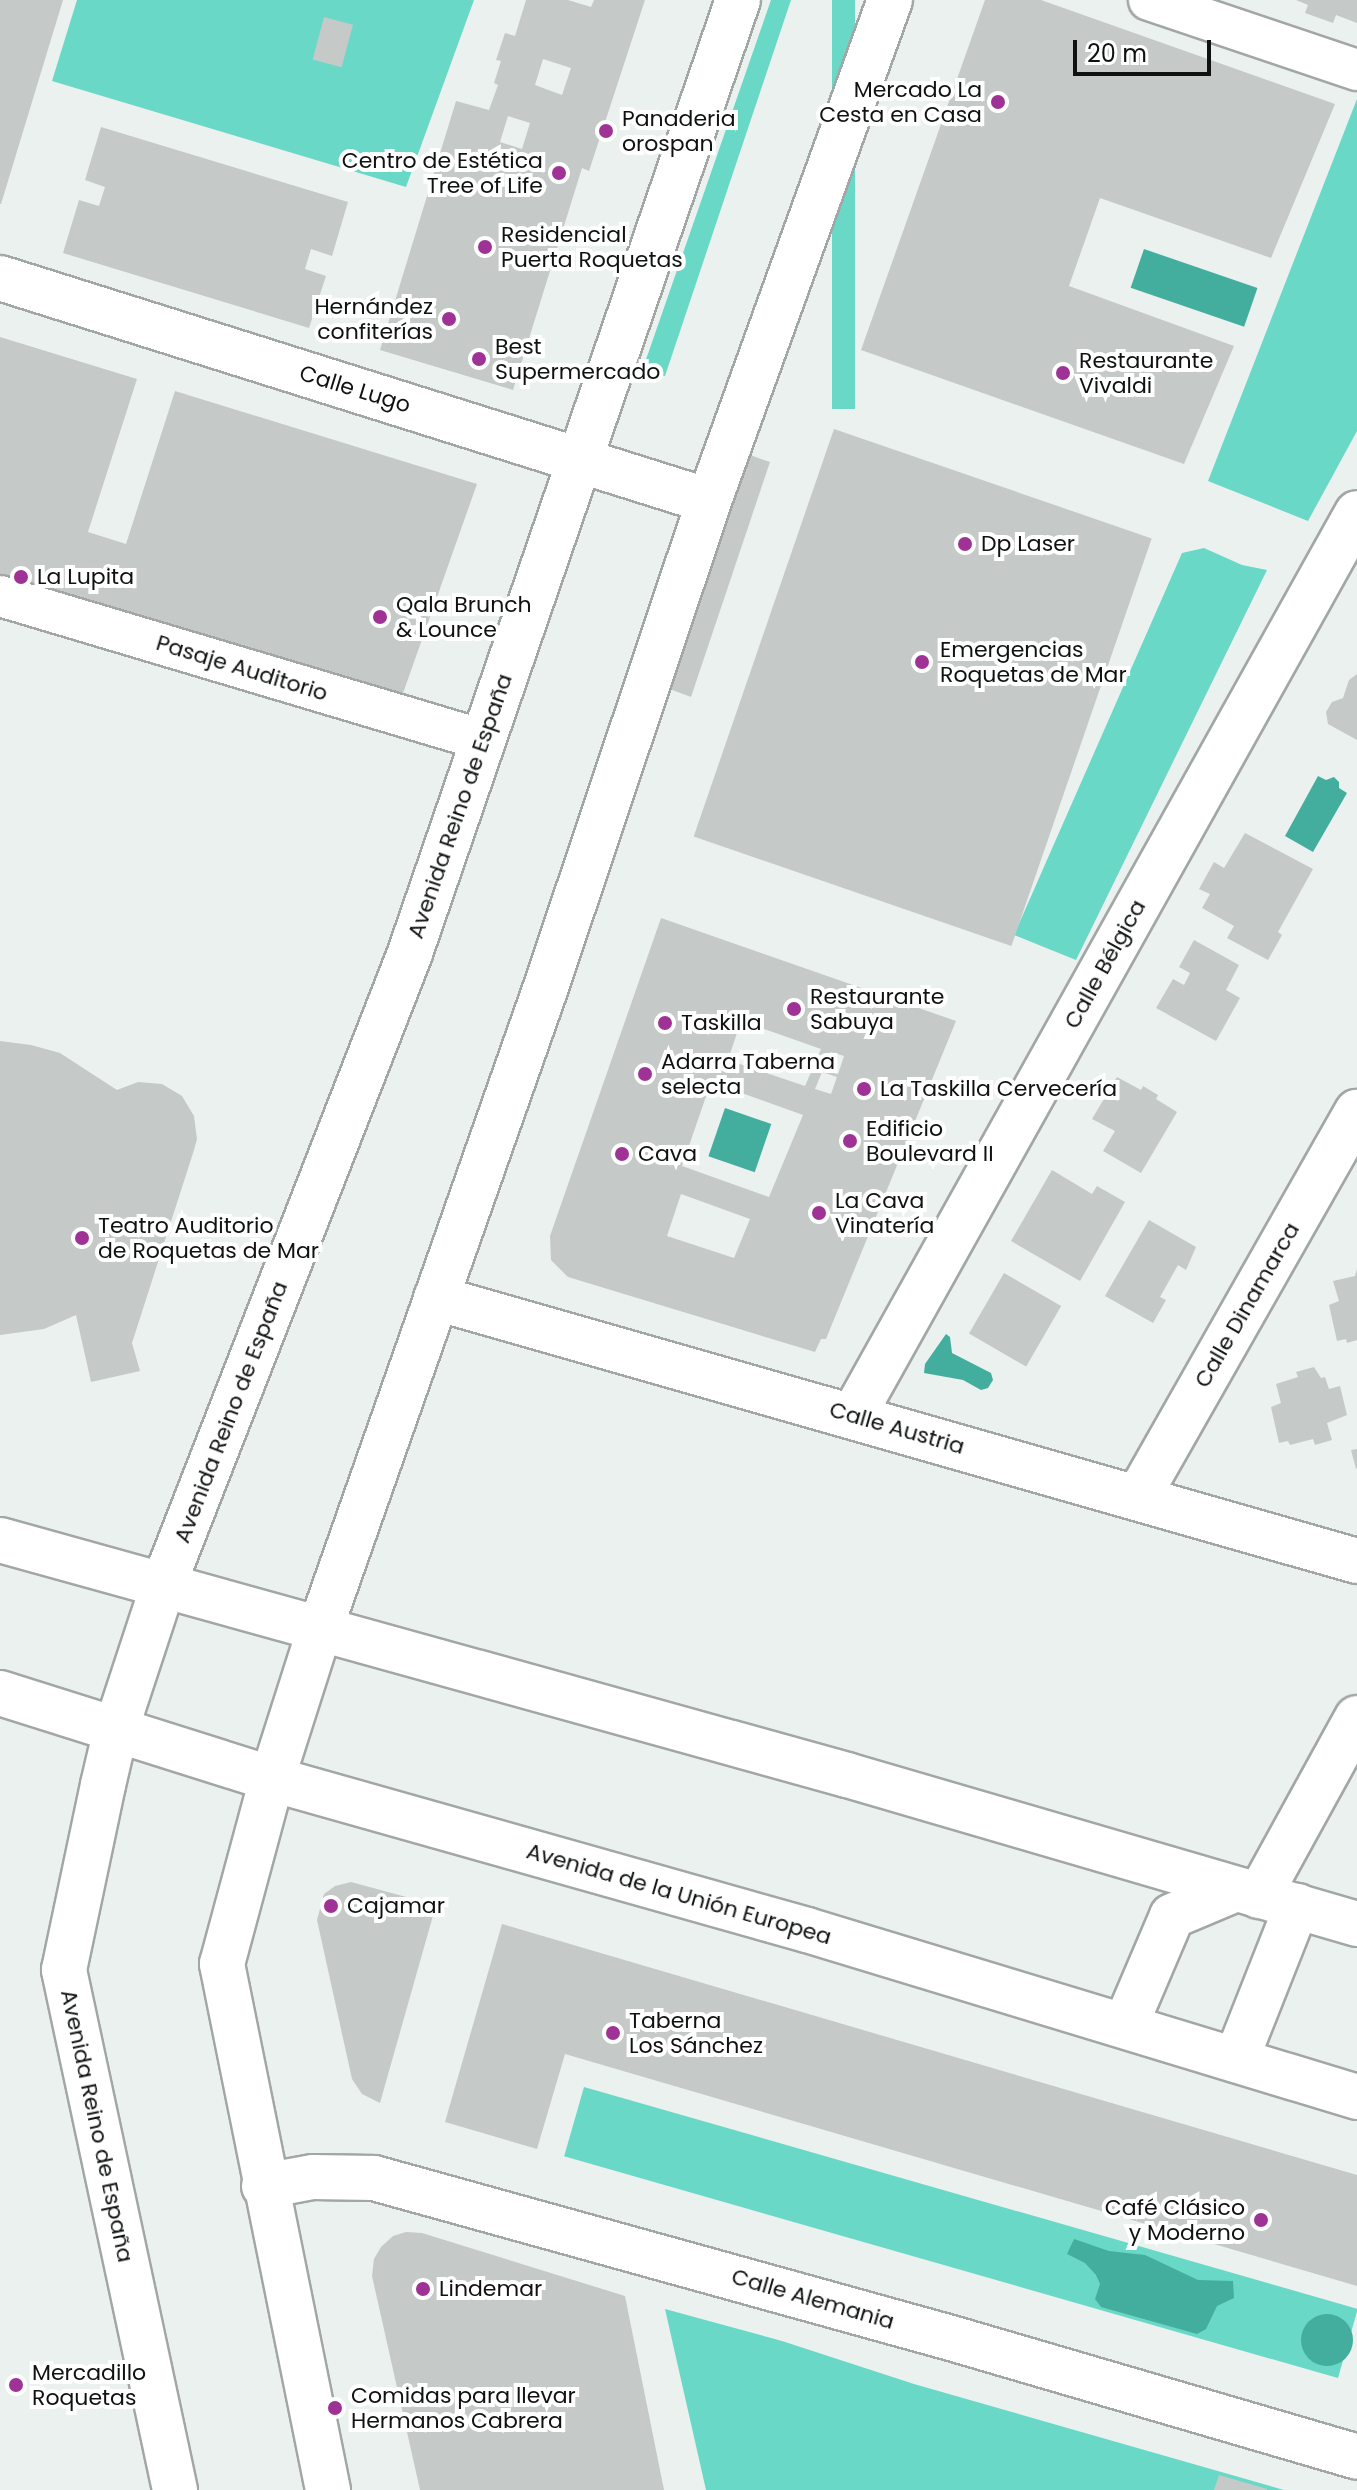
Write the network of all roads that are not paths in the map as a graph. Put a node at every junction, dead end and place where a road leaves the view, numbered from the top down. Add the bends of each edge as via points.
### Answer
1 (738, 0) edge
2 (890, 0) edge
3 (1149, 0) edge
4 (1357, 70) edge
5 (0, 278) edge
6 (579, 460) junction
7 (709, 501) junction
8 (1357, 513) edge
9 (0, 596) edge
10 (483, 740) junction
11 (1357, 1112) edge
12 (436, 1298) junction
13 (853, 1416) junction
14 (1138, 1497) junction
15 (0, 1540) edge
16 (1357, 1561) edge
17 (163, 1586) junction
18 (320, 1629) junction
19 (0, 1693) edge
20 (1357, 1718) edge
21 (116, 1729) junction
22 (272, 1779) junction
23 (1264, 1897) junction
24 (1357, 1924) edge
25 (1126, 2024) junction
26 (1236, 2060) junction
27 (1357, 2097) edge
28 (264, 2186) junction
29 (1357, 2457) edge
30 (175, 2490) edge
31 (328, 2490) edge

1 - 6 street, Avenida Reino de España
2 - 7 street
3 - 4 street
5 - 6 street, Calle Lugo
6 - 7 street, Calle Lugo
6 - 10 street, Avenida Reino de España
7 - 12 street
8 - 13 street, Calle Bélgica
9 - 10 street, Pasaje Auditorio
10 - 17 street, Avenida Reino de España via 410,953
11 - 14 street, Calle Dinamarca
12 - 13 street, Calle Austria
12 - 18 street
13 - 14 street, Calle Austria
14 - 16 street, Calle Austria
15 - 17 street
17 - 18 street
17 - 21 street, Avenida Reino de España
18 - 22 street
18 - 23 street
19 - 21 street, Avenida de la Unión Europea
20 - 23 street
21 - 22 street, Avenida de la Unión Europea
21 - 30 street, Avenida Reino de España via 64,1970
22 - 25 street, Avenida de la Unión Europea
22 - 28 street via 222,1964
23 - 24 street
23 - 25 street via 1172,1916
23 - 26 street
25 - 26 street, Avenida de la Unión Europea
26 - 27 street, Avenida de la Unión Europea
28 - 29 street, Calle Alemania via 313,2177 374,2178
28 - 31 street

